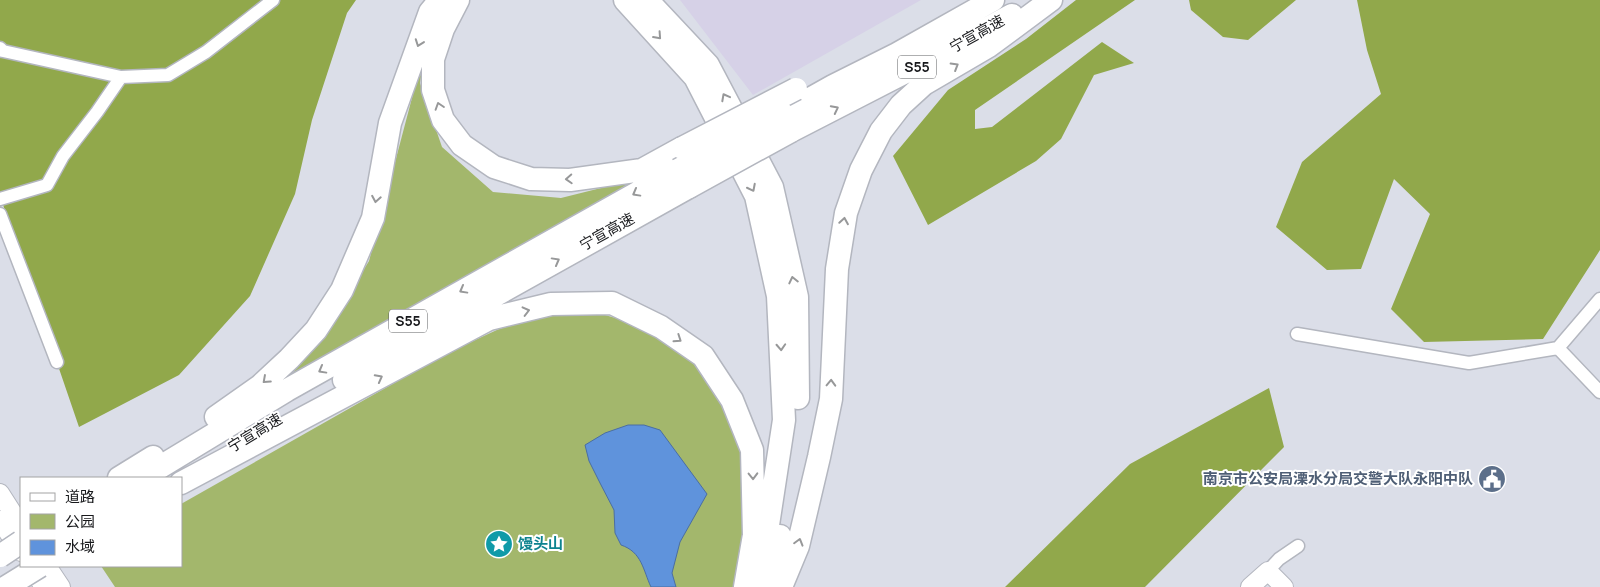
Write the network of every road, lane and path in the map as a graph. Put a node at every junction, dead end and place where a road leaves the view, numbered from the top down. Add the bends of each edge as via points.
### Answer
1 (273, 0) edge
2 (440, 0) edge
3 (458, 0) edge
4 (625, 0) edge
5 (647, 0) edge
6 (992, 0) edge
7 (1041, 0) edge
8 (1051, 0) edge
9 (0, 48) edge
10 (121, 77) junction
11 (787, 122) junction
12 (683, 168) junction
13 (0, 199) edge
14 (0, 214) edge
15 (1600, 299) edge
16 (1298, 334) dead end
17 (1558, 348) junction
18 (57, 362) dead end
19 (1600, 392) edge
20 (121, 477) edge
21 (144, 477) edge
22 (182, 477) edge
23 (182, 482) edge
24 (0, 493) edge
25 (0, 520) edge
26 (20, 524) edge
27 (20, 543) edge
28 (1298, 546) dead end
29 (20, 551) edge
30 (20, 554) edge
31 (0, 556) edge
32 (0, 567) edge
33 (31, 567) edge
34 (38, 567) edge
35 (48, 567) edge
36 (1268, 571) junction
37 (6, 587) edge
38 (44, 587) edge
39 (61, 587) edge
40 (745, 587) edge
41 (753, 587) edge
42 (763, 587) edge
43 (781, 587) edge
44 (1250, 587) edge
45 (1284, 587) edge

1 - 10 street via 206,52 168,75
2 -> 20 highway via 430,12 390,123 373,218 342,290 316,330 260,386
12 -> 3 highway via 570,180 531,179 494,167 462,145 443,120 433,90 434,59 443,29
4 -> 41 highway via 695,77 756,196 778,296 784,420 769,525 760,573
42 -> 5 highway via 786,517 798,417 797,297 772,187 708,65
6 - 11 highway, 宁宣高速 / S55 via 833,86
6 - 12 highway, bridge via 796,89
11 -> 7 highway, 宁宣高速 / S55 via 929,60
43 -> 8 highway via 798,546 830,400 837,269 846,213 861,170 881,131 901,105 924,84 989,46
9 - 10 street
10 - 13 street via 63,156 47,185
11 - 12 highway, 宁宣高速 / S55, bridge
12 -> 21 highway, 宁宣高速 / S55 via 295,385
22 -> 12 highway, 宁宣高速 / S55 via 358,372
14 - 18 street
15 - 17 street
16 - 17 street via 1469,363
17 - 19 street
23 -> 40 highway via 489,320 551,304 612,303 661,327 703,356 732,400 752,450 754,535
24 - 26 main road
25 - 29 main road
27 - 31 highway, bridge
28 - 36 street
30 - 32 highway
33 - 38 main road
34 - 37 highway, bridge
35 - 39 main road
36 - 44 main road
36 - 45 main road

